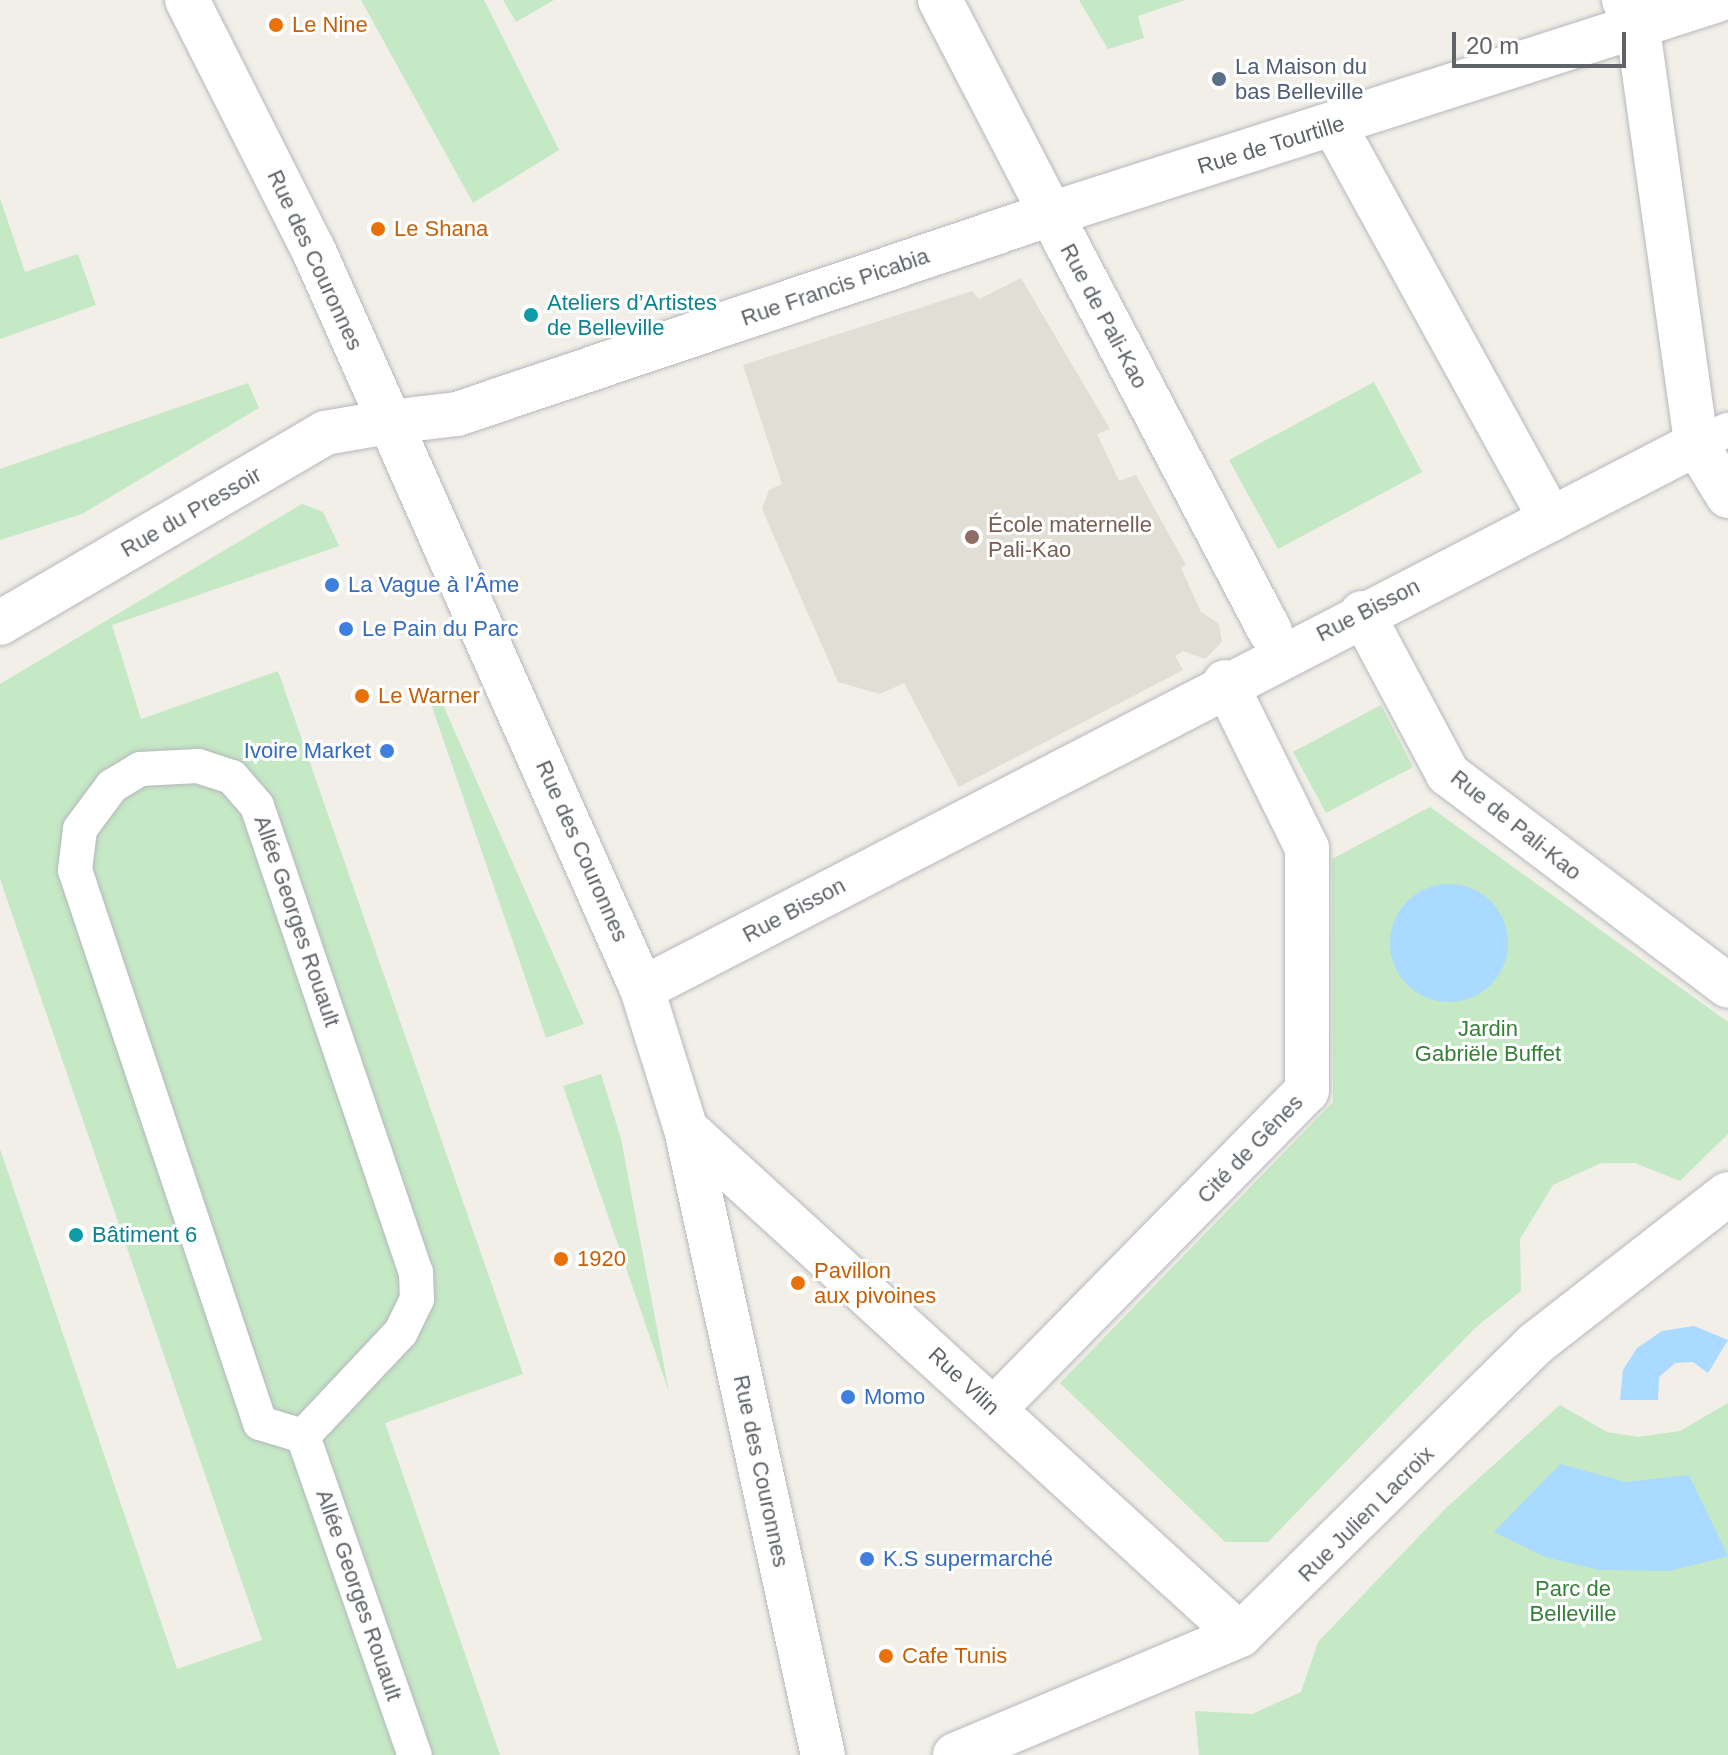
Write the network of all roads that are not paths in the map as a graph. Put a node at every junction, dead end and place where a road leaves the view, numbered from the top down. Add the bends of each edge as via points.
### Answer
1 (187, 0) edge
2 (940, 0) edge
3 (1718, 0) edge
4 (1631, 15) edge
5 (1334, 125) junction
6 (1051, 214) junction
7 (389, 422) junction
8 (1712, 437) edge
9 (1728, 496) edge
10 (1551, 519) junction
11 (1362, 613) junction
12 (0, 623) edge
13 (1270, 632) dead end
14 (1225, 682) junction
15 (1728, 986) edge
16 (642, 989) junction
17 (686, 1129) junction
18 (1728, 1194) edge
19 (994, 1409) junction
20 (303, 1436) junction
21 (1240, 1635) junction
22 (415, 1755) edge
23 (823, 1755) edge
24 (955, 1755) edge

1 - 7 street, Rue des Couronnes via 313,249
2 - 6 street, Rue de Pali-Kao
3 - 4 street, Rue de Tourtille
4 - 5 street, Rue de Tourtille
4 - 8 street
5 - 6 street, Rue de Tourtille
5 - 10 street
6 - 7 street, Rue Francis Picabia via 457,414
6 - 13 street, Rue de Pali-Kao
7 - 12 street, Rue du Pressoir via 325,433
7 - 16 street, Rue des Couronnes
8 - 9 street
8 - 10 street, Rue Bisson
10 - 11 street, Rue Bisson
11 - 14 street, Rue Bisson
11 - 15 street, Rue de Pali-Kao via 1448,774
14 - 16 street, Rue Bisson
14 - 19 street, Cité de Gênes via 1307,848 1307,1091
16 - 17 street, Rue des Couronnes
17 - 19 street, Rue Vilin
17 - 23 street, Rue des Couronnes
18 - 21 street, Rue Julien Lacroix via 1535,1344
19 - 21 street, Rue Vilin
20 - 20 lane, Allée Georges Rouault via 260,1423 80,897 80,829 112,786 140,769 198,766 232,777 257,806 411,1250 417,1299 406,1323
20 - 22 lane, Allée Georges Rouault
21 - 24 street, Rue Julien Lacroix

